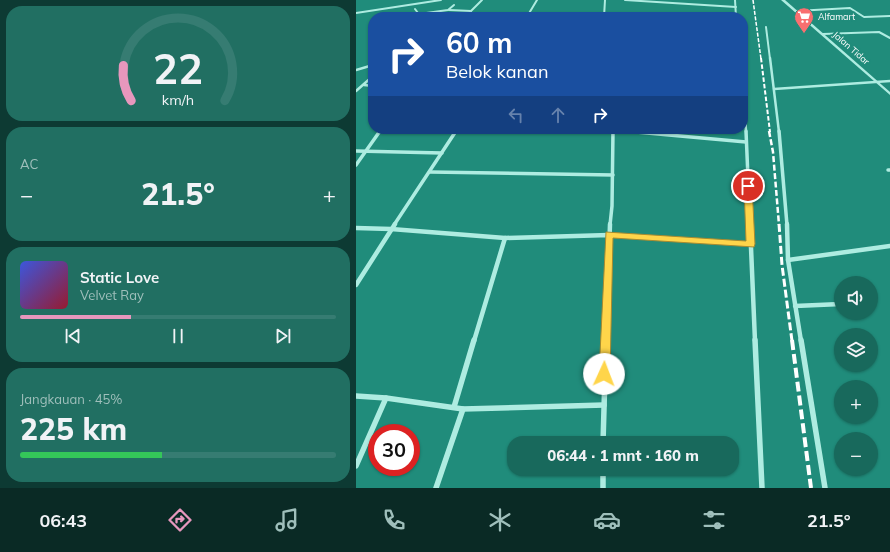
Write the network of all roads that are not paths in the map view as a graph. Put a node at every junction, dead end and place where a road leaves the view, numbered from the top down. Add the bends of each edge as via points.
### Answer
1 (441, 0) edge
2 (482, 0) edge
3 (536, 0) edge
4 (605, 0) edge
5 (625, 0) edge
6 (735, 0) edge
7 (783, 0) edge
8 (674, 3) junction
9 (454, 5) dead end
10 (672, 8) dead end
11 (736, 8) junction
12 (415, 9) dead end
13 (448, 10) junction
14 (471, 11) joint
15 (796, 11) junction
16 (417, 12) edge
17 (434, 12) edge
18 (530, 12) edge
19 (604, 12) edge
20 (736, 12) edge
21 (356, 13) edge
22 (889, 16) edge
23 (766, 27) dead end
24 (823, 34) junction
25 (890, 38) edge
26 (368, 67) edge
27 (356, 70) edge
28 (368, 81) edge
29 (890, 81) edge
30 (877, 82) junction
31 (364, 85) junction
32 (368, 85) edge
33 (774, 89) junction
34 (356, 91) edge
35 (890, 94) edge
36 (379, 134) edge
37 (454, 134) edge
38 (613, 134) edge
39 (657, 134) edge
40 (746, 134) edge
41 (746, 142) junction
42 (356, 151) edge
43 (367, 151) junction
44 (442, 153) junction
45 (356, 165) edge
46 (430, 172) junction
47 (613, 175) junction
48 (356, 228) edge
49 (391, 229) junction
50 (609, 235) junction
51 (505, 238) junction
52 (750, 244) junction
53 (890, 246) edge
54 (788, 260) junction
55 (356, 286) edge
56 (834, 304) edge
57 (796, 306) junction
58 (356, 396) edge
59 (386, 398) junction
60 (604, 406) junction
61 (454, 407) junction
62 (463, 409) junction
63 (603, 436) edge
64 (356, 466) edge
65 (603, 476) edge
66 (436, 488) edge
67 (603, 488) edge
68 (762, 488) edge
69 (825, 488) edge

1 - 21 street
2 - 14 street
3 - 18 street
4 - 19 street
5 - 8 street
6 - 11 street
7 - 15 street, Jalan Tidar
8 - 10 street
8 - 11 street
9 - 13 street
11 - 20 street
12 - 16 street
13 - 14 street
13 - 17 street
15 - 22 street via 850,8 864,16
15 - 24 street, Jalan Tidar
23 - 33 street
24 - 25 street via 879,32
24 - 30 street, Jalan Tidar
26 - 27 street
28 - 31 street
29 - 30 street
30 - 33 street
30 - 35 street, Jalan Tidar
31 - 32 street
31 - 34 street
33 - 54 street via 788,226
36 - 43 street
37 - 44 street
38 - 47 street
39 - 41 street
40 - 41 street
41 - 52 street
42 - 43 street
43 - 44 street
43 - 45 street
44 - 46 street
46 - 47 street
46 - 49 street
47 - 50 street
48 - 49 street
49 - 51 street
49 - 55 street
50 - 51 street
50 - 52 street
50 - 60 street
51 - 61 street
52 - 68 street
53 - 54 street
54 - 57 street
56 - 57 street
57 - 69 street
58 - 59 street
59 - 61 street
59 - 64 street
60 - 62 street
60 - 63 street
61 - 62 street
62 - 66 street
65 - 67 street

